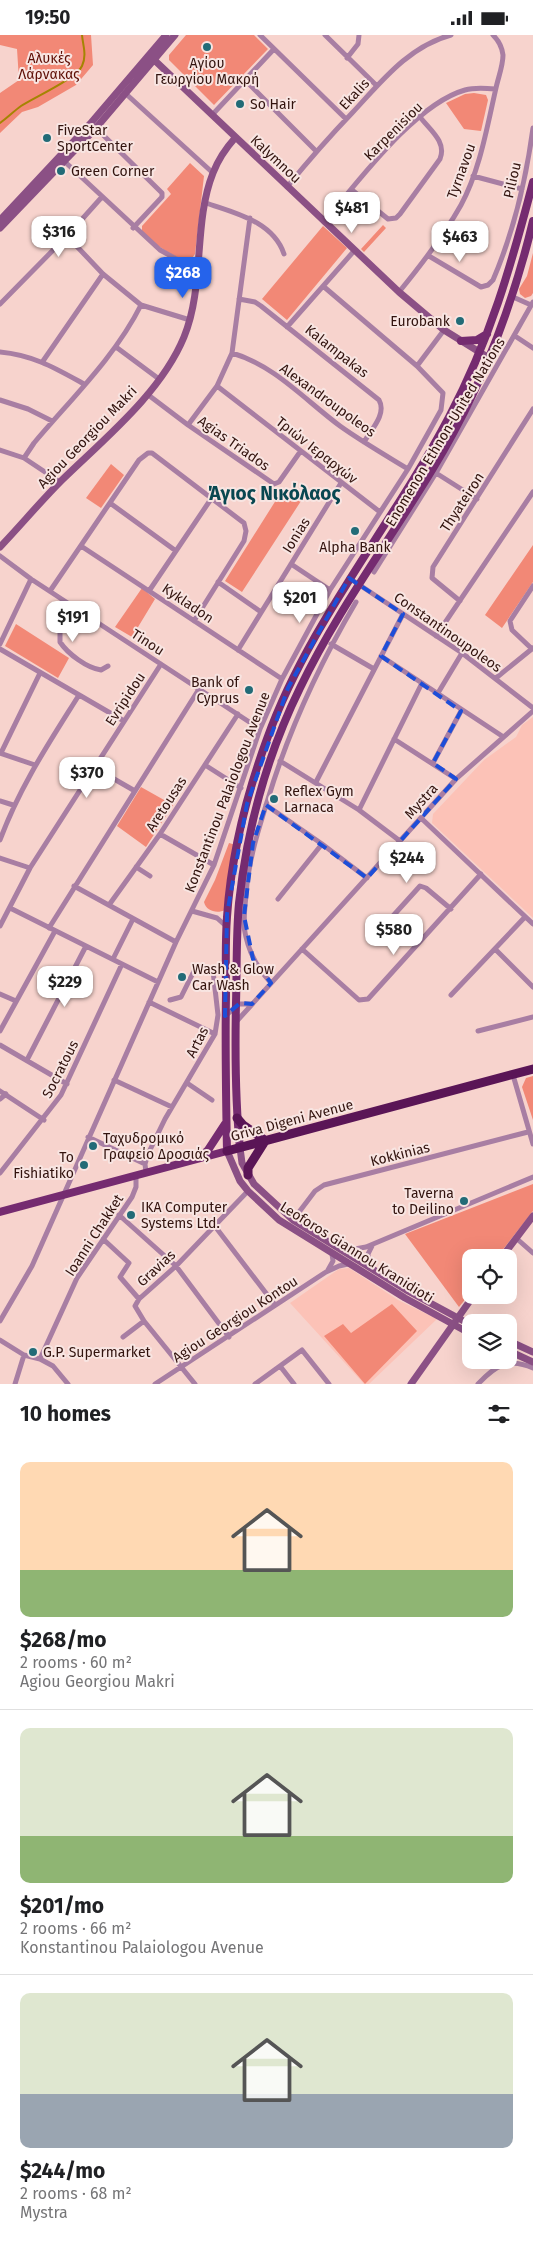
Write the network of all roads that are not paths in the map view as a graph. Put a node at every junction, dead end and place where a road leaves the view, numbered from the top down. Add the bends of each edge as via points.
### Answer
1 (166, 35) edge
2 (175, 35) edge
3 (260, 35) edge
4 (324, 35) edge
5 (359, 35) edge
6 (451, 35) edge
7 (493, 35) edge
8 (274, 49) junction
9 (347, 57) junction
10 (152, 58) junction
11 (245, 80) junction
12 (377, 86) junction
13 (495, 89) junction
14 (125, 93) junction
15 (212, 115) junction
16 (420, 117) junction
17 (346, 119) junction
18 (93, 126) junction
19 (533, 128) edge
20 (235, 138) junction
21 (316, 151) junction
22 (62, 159) junction
23 (213, 173) junction
24 (473, 176) junction
25 (533, 182) edge
26 (287, 187) junction
27 (522, 189) junction
28 (352, 190) junction
29 (101, 198) junction
30 (206, 203) junction
31 (250, 218) junction
32 (0, 220) edge
33 (533, 221) edge
34 (324, 222) junction
35 (133, 227) junction
36 (0, 229) edge
37 (67, 236) junction
38 (354, 251) junction
39 (284, 254) dead end
40 (430, 256) junction
41 (199, 265) junction
42 (103, 274) junction
43 (323, 286) junction
44 (398, 292) junction
45 (512, 297) junction
46 (239, 299) junction
47 (0, 303) edge
48 (532, 304) edge
49 (141, 305) junction
50 (190, 320) junction
51 (287, 327) junction
52 (444, 330) junction
53 (488, 333) junction
54 (515, 336) junction
55 (461, 341) junction
56 (116, 347) junction
57 (533, 348) edge
58 (0, 352) edge
59 (232, 353) junction
60 (480, 353) junction
61 (489, 358) junction
62 (43, 361) junction
63 (417, 366) junction
64 (159, 379) junction
65 (84, 384) junction
66 (217, 386) junction
67 (147, 394) junction
68 (0, 400) edge
69 (533, 409) edge
70 (52, 421) junction
71 (188, 425) junction
72 (364, 442) junction
73 (0, 450) edge
74 (300, 452) junction
75 (24, 458) junction
76 (408, 469) junction
77 (436, 473) junction
78 (60, 482) junction
79 (341, 483) junction
80 (533, 492) edge
81 (210, 499) junction
82 (477, 499) junction
83 (110, 503) junction
84 (380, 512) junction
85 (81, 546) junction
86 (0, 547) edge
87 (176, 551) junction
88 (0, 556) edge
89 (291, 564) junction
90 (374, 572) dead end
91 (31, 579) junction
92 (349, 579) junction
93 (218, 582) junction
94 (358, 584) junction
95 (533, 586) edge
96 (330, 590) junction
97 (50, 591) junction
98 (149, 591) junction
99 (460, 601) junction
100 (356, 602) dead end
101 (74, 607) junction
102 (261, 612) junction
103 (403, 614) junction
104 (194, 621) junction
105 (436, 636) junction
106 (0, 644) edge
107 (331, 645) junction
108 (0, 649) edge
109 (533, 649) edge
110 (238, 650) junction
111 (462, 653) junction
112 (381, 656) junction
113 (162, 664) junction
114 (108, 666) dead end
115 (374, 669) junction
116 (40, 673) junction
117 (496, 678) junction
118 (282, 679) junction
119 (422, 683) junction
120 (199, 689) junction
121 (438, 693) junction
122 (79, 695) junction
123 (533, 709) edge
124 (461, 711) junction
125 (238, 714) junction
126 (124, 721) junction
127 (260, 729) junction
128 (502, 736) junction
129 (394, 739) junction
130 (0, 753) edge
131 (280, 761) junction
132 (433, 763) junction
133 (35, 765) junction
134 (205, 765) junction
135 (94, 767) junction
136 (456, 779) junction
137 (316, 782) junction
138 (241, 788) junction
139 (135, 791) junction
140 (0, 801) edge
141 (13, 805) junction
142 (266, 805) junction
143 (359, 810) junction
144 (421, 817) junction
145 (160, 834) junction
146 (0, 840) edge
147 (400, 841) junction
148 (322, 844) junction
149 (0, 858) edge
150 (214, 865) junction
151 (136, 867) junction
152 (30, 868) junction
153 (481, 874) junction
154 (150, 876) dead end
155 (367, 878) junction
156 (74, 886) junction
157 (278, 899) dead end
158 (109, 905) junction
159 (10, 908) junction
160 (451, 909) junction
161 (192, 911) junction
162 (227, 914) junction
163 (525, 917) junction
164 (217, 918) junction
165 (133, 919) junction
166 (533, 924) edge
167 (0, 926) edge
168 (226, 926) junction
169 (49, 928) junction
170 (55, 931) junction
171 (374, 938) dead end
172 (176, 942) junction
173 (86, 946) junction
174 (302, 949) junction
175 (495, 949) junction
176 (113, 959) junction
177 (122, 964) junction
178 (158, 982) junction
179 (271, 983) junction
180 (533, 987) edge
181 (0, 994) edge
182 (451, 995) dead end
183 (170, 1000) dead end
184 (16, 1001) junction
185 (149, 1002) junction
186 (252, 1004) junction
187 (236, 1006) junction
188 (226, 1016) junction
189 (533, 1017) edge
190 (235, 1023) junction
191 (0, 1031) edge
192 (478, 1031) dead end
193 (215, 1034) junction
194 (0, 1045) edge
195 (26, 1060) junction
196 (533, 1069) edge
197 (513, 1075) junction
198 (114, 1080) junction
199 (187, 1083) junction
200 (67, 1084) junction
201 (0, 1091) edge
202 (6, 1094) junction
203 (0, 1099) edge
204 (212, 1100) dead end
205 (172, 1107) junction
206 (237, 1118) junction
207 (44, 1120) junction
208 (226, 1122) junction
209 (528, 1132) junction
210 (88, 1137) junction
211 (266, 1141) junction
212 (533, 1143) edge
213 (240, 1148) junction
214 (227, 1151) junction
215 (198, 1160) junction
216 (145, 1164) junction
217 (0, 1173) edge
218 (146, 1173) junction
219 (248, 1175) junction
220 (136, 1176) junction
221 (533, 1177) edge
222 (248, 1191) junction
223 (62, 1196) junction
224 (0, 1212) edge
225 (119, 1215) junction
226 (533, 1216) edge
227 (293, 1220) junction
228 (214, 1225) junction
229 (103, 1239) junction
230 (516, 1239) junction
231 (374, 1244) junction
232 (508, 1249) edge
233 (343, 1251) junction
234 (533, 1253) edge
235 (332, 1254) junction
236 (348, 1264) junction
237 (176, 1266) junction
238 (368, 1267) junction
239 (326, 1272) junction
240 (139, 1299) junction
241 (467, 1304) edge
242 (276, 1305) junction
243 (456, 1318) junction
244 (0, 1321) edge
245 (144, 1321) junction
246 (462, 1321) edge
247 (452, 1325) junction
248 (462, 1330) edge
249 (123, 1337) dead end
250 (229, 1337) junction
251 (0, 1340) edge
252 (517, 1345) edge
253 (533, 1352) edge
254 (24, 1355) junction
255 (517, 1355) edge
256 (40, 1359) junction
257 (533, 1362) edge
258 (280, 1366) junction
259 (181, 1368) junction
260 (533, 1368) edge
261 (15, 1384) edge
262 (68, 1384) edge
263 (155, 1384) edge
264 (196, 1384) edge
265 (255, 1384) edge
266 (294, 1384) edge
267 (329, 1384) edge
268 (411, 1384) edge
269 (478, 1384) edge

1 - 10 main road
2 - 10 main road
3 - 8 street
4 - 9 street
5 - 9 street via 358,44
6 - 12 street, Ekalis via 418,49
7 - 13 street, Tyrnavou via 499,41 503,59
8 - 11 street
8 - 17 street
9 - 12 street
10 - 14 main road
10 - 15 main road, Kalymnou
10 - 18 main road
11 - 15 street
11 - 21 street
12 - 17 street, Ekalis
13 - 16 street, Karpenisiou via 480,87 455,93
13 - 24 street, Tyrnavou
14 - 18 main road
14 - 23 street
15 - 20 main road, Kalymnou
16 - 28 street, Karpenisiou via 397,138
16 - 28 street via 439,140 443,153 400,214 388,219
17 - 21 street, Ekalis
18 - 22 main road
18 - 35 street via 160,191 162,197
19 - 27 street, Piliou
20 - 23 main road, Agiou Georgiou Makri
20 - 26 main road, Kalymnou
21 - 26 street, Ekalis
22 - 29 street
22 - 32 main road
22 - 36 main road
23 - 30 main road, Agiou Georgiou Makri
24 - 27 street
24 - 40 street, Tyrnavou via 462,203
25 - 53 main road via 503,293
26 - 34 main road, Kalymnou
27 - 40 street, Piliou via 514,224 496,273 488,285 481,287
28 - 34 street, Karpenisiou
29 - 35 street
29 - 37 street
30 - 31 street
30 - 41 main road, Agiou Georgiou Makri
31 - 39 street via 270,234
31 - 46 street
33 - 45 main road
34 - 38 main road, Kalymnou
35 - 41 street via 170,257
37 - 42 street
37 - 47 street
38 - 43 street
38 - 44 main road, Kalymnou
40 - 44 street, Tyrnavou
41 - 50 main road, Agiou Georgiou Makri
42 - 49 street
42 - 62 street
43 - 51 street
43 - 63 street
44 - 52 main road, Kalymnou
45 - 48 street
45 - 61 main road
46 - 51 street, Kalampakas via 255,302
46 - 59 street
48 - 54 street, Enomenon Ethnon-United Nations
49 - 50 street
49 - 56 street
50 - 64 main road, Agiou Georgiou Makri via 180,347
51 - 72 street, Kalampakas via 379,400 382,405 380,416
52 - 55 main road, Kalymnou
52 - 63 street
53 - 55 main road via 478,340
53 - 60 main road
54 - 57 street
54 - 77 street, Enomenon Ethnon-United Nations
55 - 60 main road, Kalymnou
56 - 64 street
56 - 65 street
58 - 62 street
59 - 66 street
59 - 72 street, Alexandroupoleos via 248,357 265,367
60 - 61 main road, Kalymnou
60 - 92 main road via 444,426
61 - 94 main road via 459,423 432,470
62 - 65 street
63 - 76 street, Konstantinou Palaiologou Avenue via 443,393 444,402
64 - 67 main road, Agiou Georgiou Makri
65 - 70 street
66 - 71 street
66 - 74 street, Τριών Ιεραρχών
67 - 71 street, Agias Triados
67 - 78 main road, Agiou Georgiou Makri
68 - 70 street
69 - 82 street, Thyateiron
70 - 75 street
71 - 74 street, Agias Triados via 274,484 279,482
72 - 76 street, Alexandroupoleos
73 - 75 street
74 - 79 street, Τριών Ιεραρχών
75 - 78 street
76 - 84 street, Konstantinou Palaiologou Avenue
77 - 82 street
77 - 90 street, Enomenon Ethnon-United Nations
78 - 86 main road, Agiou Georgiou Makri
79 - 84 street, Τριών Ιεραρχών
79 - 89 street, Ionias
80 - 99 street
81 - 83 street via 152,453 144,456
81 - 87 street
81 - 93 street via 244,523 246,531 244,541
82 - 99 street, Thyateiron via 431,574
83 - 85 street
83 - 87 street
84 - 96 street, Konstantinou Palaiologou Avenue
85 - 97 street
85 - 98 street, Kykladon
87 - 98 street
88 - 91 street, Tinou
89 - 96 street
89 - 102 street, Ionias
91 - 97 street, Tinou
91 - 106 street
92 - 94 street, Constantinoupoleos
92 - 162 main road via 288,689 267,738 235,853
93 - 102 street
93 - 104 street
94 - 103 street, Constantinoupoleos
94 - 187 main road via 299,689 272,753 256,805 239,906
95 - 109 street via 510,621 512,630
96 - 118 street, Konstantinou Palaiologou Avenue
97 - 101 street, Tinou
98 - 104 street, Kykladon
99 - 105 street
100 - 107 street
101 - 113 street, Tinou
101 - 114 street via 60,631 60,642 70,653 92,667 101,670
102 - 110 street, Ionias
103 - 105 street, Constantinoupoleos
103 - 112 street
104 - 110 street, Kykladon
105 - 111 street, Constantinoupoleos
107 - 115 street
107 - 131 street via 294,721
108 - 116 street
109 - 117 street
110 - 118 street, Kykladon
111 - 117 street, Constantinoupoleos
111 - 121 street
112 - 115 street
112 - 119 street
113 - 120 street, Tinou
113 - 126 street, Evripidou
115 - 137 street
116 - 122 street
116 - 130 street
117 - 123 street, Constantinoupoleos
118 - 127 street, Konstantinou Palaiologou Avenue
119 - 121 street
119 - 129 street
120 - 125 street, Tinou
120 - 139 street
121 - 124 street
122 - 126 street
122 - 133 street
123 - 128 street, Mystra
124 - 128 street
124 - 132 street
125 - 127 street, Tinou
125 - 134 street, Aretousas
126 - 135 street, Evripidou
127 - 138 street, Konstantinou Palaiologou Avenue
128 - 136 street, Mystra
129 - 132 street
129 - 143 street
130 - 133 street
131 - 137 street
131 - 142 street
132 - 136 street
133 - 141 street
134 - 138 street
134 - 145 street, Aretousas
135 - 139 street
135 - 152 street, Evripidou
136 - 144 street, Mystra
137 - 143 street
138 - 150 street, Konstantinou Palaiologou Avenue
139 - 156 street
140 - 141 street
141 - 146 street
142 - 148 street
142 - 179 street via 254,843 244,916 245,936 253,959
143 - 147 street
144 - 147 street, Mystra
144 - 153 street
145 - 150 street
145 - 151 street, Aretousas
147 - 155 street, Mystra
148 - 155 street
148 - 157 street
149 - 152 street
150 - 161 street, Konstantinou Palaiologou Avenue
151 - 154 street
151 - 158 street, Aretousas
152 - 159 street, Evripidou
153 - 160 street
153 - 163 street
155 - 174 street, Mystra
156 - 158 street
156 - 169 street
158 - 165 street
159 - 167 street, Evripidou
159 - 169 street
160 - 171 street via 420,886
160 - 174 street via 368,999 358,1000
161 - 164 street
161 - 172 street, Konstantinou Palaiologou Avenue
162 - 164 street
162 - 168 main road
163 - 166 street
163 - 175 street
164 - 168 street
165 - 172 street
165 - 176 street
168 - 188 main road
169 - 170 street
170 - 173 street
170 - 184 street
172 - 178 street, Konstantinou Palaiologou Avenue
173 - 176 street
173 - 195 street
174 - 179 street, Mystra
175 - 180 street
175 - 182 street
176 - 177 street
177 - 178 street
177 - 200 street, Socratous
178 - 185 street, Konstantinou Palaiologou Avenue
179 - 186 street, Mystra
181 - 184 street
183 - 193 street, Artas via 182,996 195,969 210,969 218,1015
184 - 191 street
185 - 193 street
185 - 198 street, Konstantinou Palaiologou Avenue
186 - 187 street
186 - 190 street, Mystra
187 - 188 street
187 - 190 main road
188 - 208 main road
189 - 192 street
190 - 206 main road
193 - 199 street, Artas
194 - 195 street
195 - 200 street
196 - 197 highway, Griva Digeni Avenue
197 - 209 street
197 - 211 highway, Griva Digeni Avenue
198 - 205 street
198 - 210 street, Konstantinou Palaiologou Avenue
199 - 204 street
199 - 205 street, Artas
200 - 207 street, Socratous
201 - 202 street
202 - 203 street
202 - 207 street
205 - 216 street, Artas
206 - 211 highway
206 - 213 main road
207 - 217 street, Socratous
208 - 214 main road
208 - 215 main road
209 - 212 street
209 - 227 street, Kokkinias via 324,1185 315,1191
210 - 216 street
210 - 223 street, Konstantinou Palaiologou Avenue
211 - 213 highway, Griva Digeni Avenue
211 - 219 highway via 248,1168
213 - 214 highway, Griva Digeni Avenue
213 - 219 main road, Leoforos Giannou Kranidioti
214 - 215 main road, Griva Digeni Avenue
214 - 222 main road, Leoforos Giannou Kranidioti
215 - 218 main road, Griva Digeni Avenue
216 - 218 street
218 - 220 main road, Griva Digeni Avenue
219 - 227 main road, Leoforos Giannou Kranidioti
220 - 223 main road, Griva Digeni Avenue
220 - 225 street, Ioanni Chakket via 135,1191
221 - 231 street
222 - 228 street, Gravias
222 - 235 main road, Leoforos Giannou Kranidioti via 284,1223
223 - 224 main road, Griva Digeni Avenue
223 - 244 street, Konstantinou Palaiologou Avenue via 32,1266
225 - 229 street, Ioanni Chakket
225 - 237 street
226 - 230 main road
227 - 233 main road, Leoforos Giannou Kranidioti
228 - 237 street, Gravias
228 - 242 street
229 - 240 street via 129,1263 120,1277
229 - 256 street, Ioanni Chakket via 78,1278
230 - 232 main road
230 - 234 street
231 - 233 street
231 - 238 street via 368,1254
233 - 238 main road, Leoforos Giannou Kranidioti
235 - 236 main road, Leoforos Giannou Kranidioti
235 - 239 street via 332,1264
236 - 239 street, Agiou Georgiou Kontou
236 - 247 main road, Leoforos Giannou Kranidioti
237 - 240 street, Gravias
237 - 250 street
238 - 243 main road, Leoforos Giannou Kranidioti
239 - 242 street, Agiou Georgiou Kontou
240 - 245 street, Gravias via 135,1306
241 - 243 main road
242 - 250 street, Agiou Georgiou Kontou
243 - 246 main road, Leoforos Giannou Kranidioti
243 - 247 main road
245 - 249 street
245 - 259 street, Gravias
247 - 248 main road, Leoforos Giannou Kranidioti
247 - 268 main road
250 - 259 street, Agiou Georgiou Kontou
251 - 254 street
252 - 253 main road
254 - 256 street
254 - 261 street
255 - 257 main road
256 - 262 street via 53,1366
258 - 265 street
258 - 266 street
258 - 267 street via 302,1350
259 - 263 street, Agiou Georgiou Kontou
259 - 264 street, Gravias
260 - 269 street via 521,1363 507,1363 490,1372

